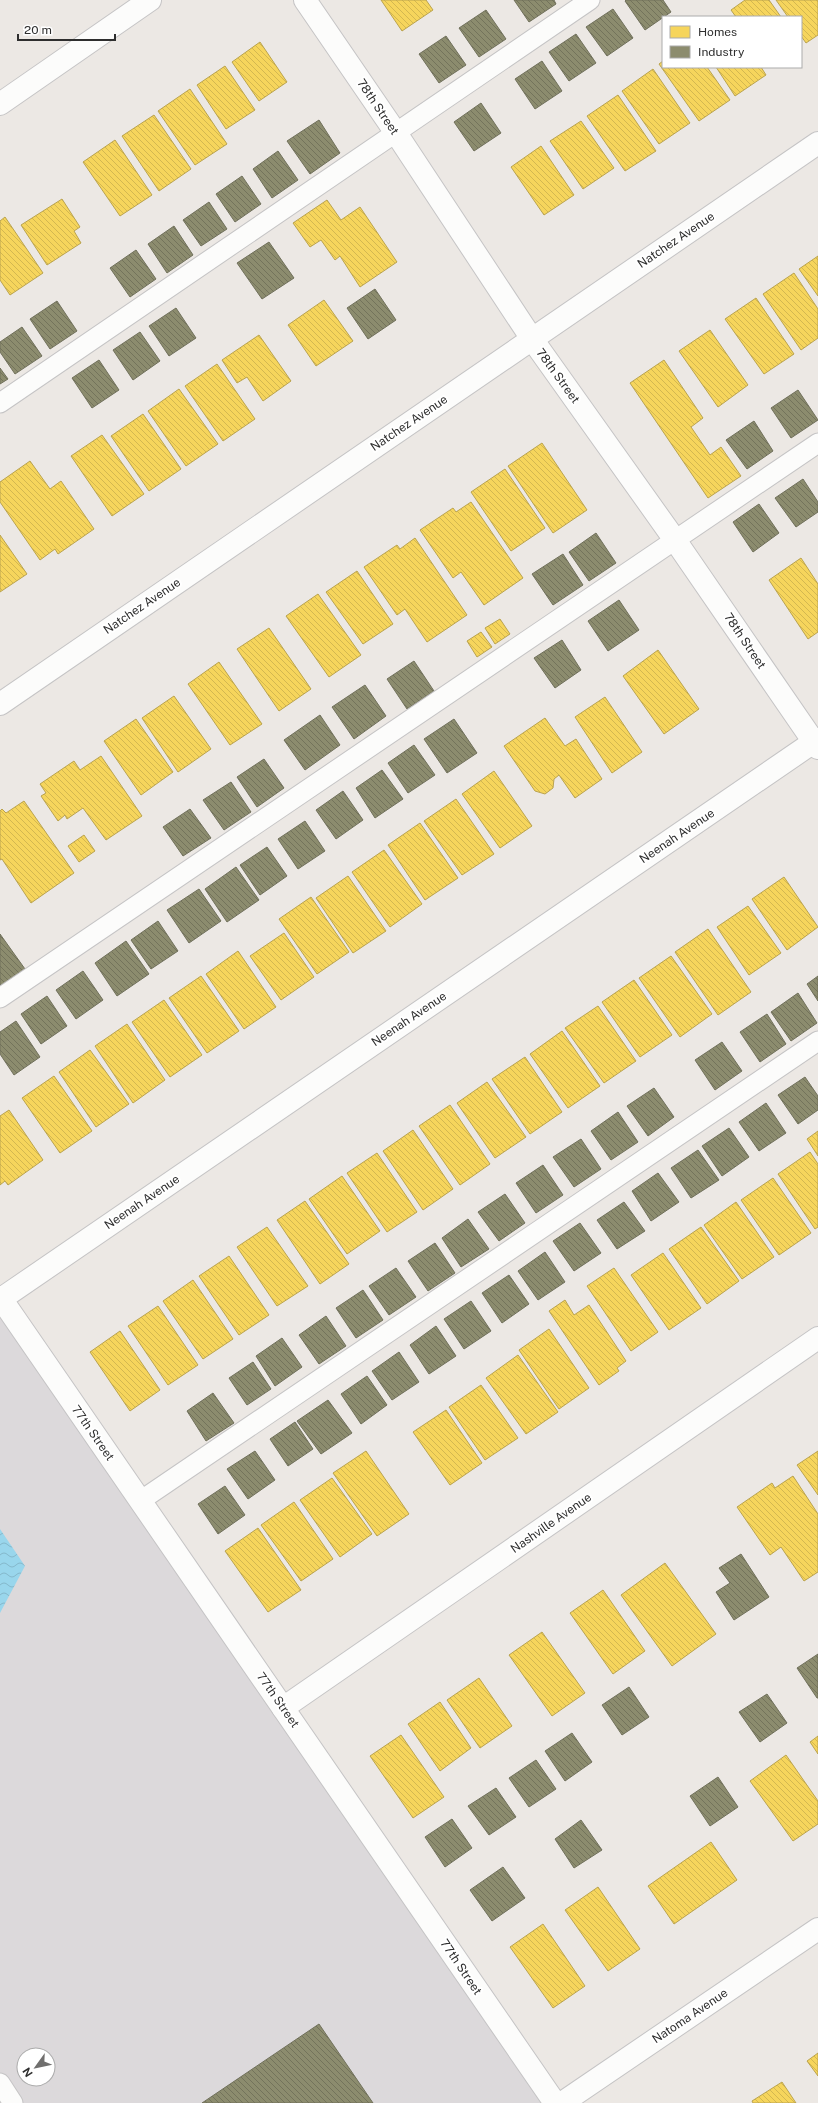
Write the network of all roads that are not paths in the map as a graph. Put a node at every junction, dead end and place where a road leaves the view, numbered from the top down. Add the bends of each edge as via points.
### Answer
1 (150, 0) edge
2 (305, 0) edge
3 (590, 0) edge
4 (0, 104) edge
5 (396, 133) junction
6 (818, 143) edge
7 (532, 339) junction
8 (0, 403) edge
9 (818, 443) edge
10 (675, 540) junction
11 (0, 704) edge
12 (817, 743) edge
13 (0, 998) edge
14 (818, 1041) edge
15 (0, 1298) edge
16 (818, 1338) edge
17 (140, 1501) junction
18 (283, 1708) junction
19 (818, 1929) edge
20 (0, 2083) edge
21 (13, 2103) edge
22 (554, 2103) edge
23 (562, 2103) edge

1 - 4 street
2 - 5 street, 78th Street
3 - 5 lane
5 - 7 street, 78th Street
5 - 8 lane
6 - 7 street, Natchez Avenue
7 - 10 street, 78th Street
7 - 11 street, Natchez Avenue
9 - 10 lane
10 - 12 street, 78th Street
10 - 13 lane
12 - 15 street, Neenah Avenue
14 - 17 lane
15 - 17 street, 77th Street
16 - 18 street, Nashville Avenue
17 - 18 street, 77th Street
18 - 22 street, 77th Street
19 - 23 street, Natoma Avenue
20 - 21 lane

